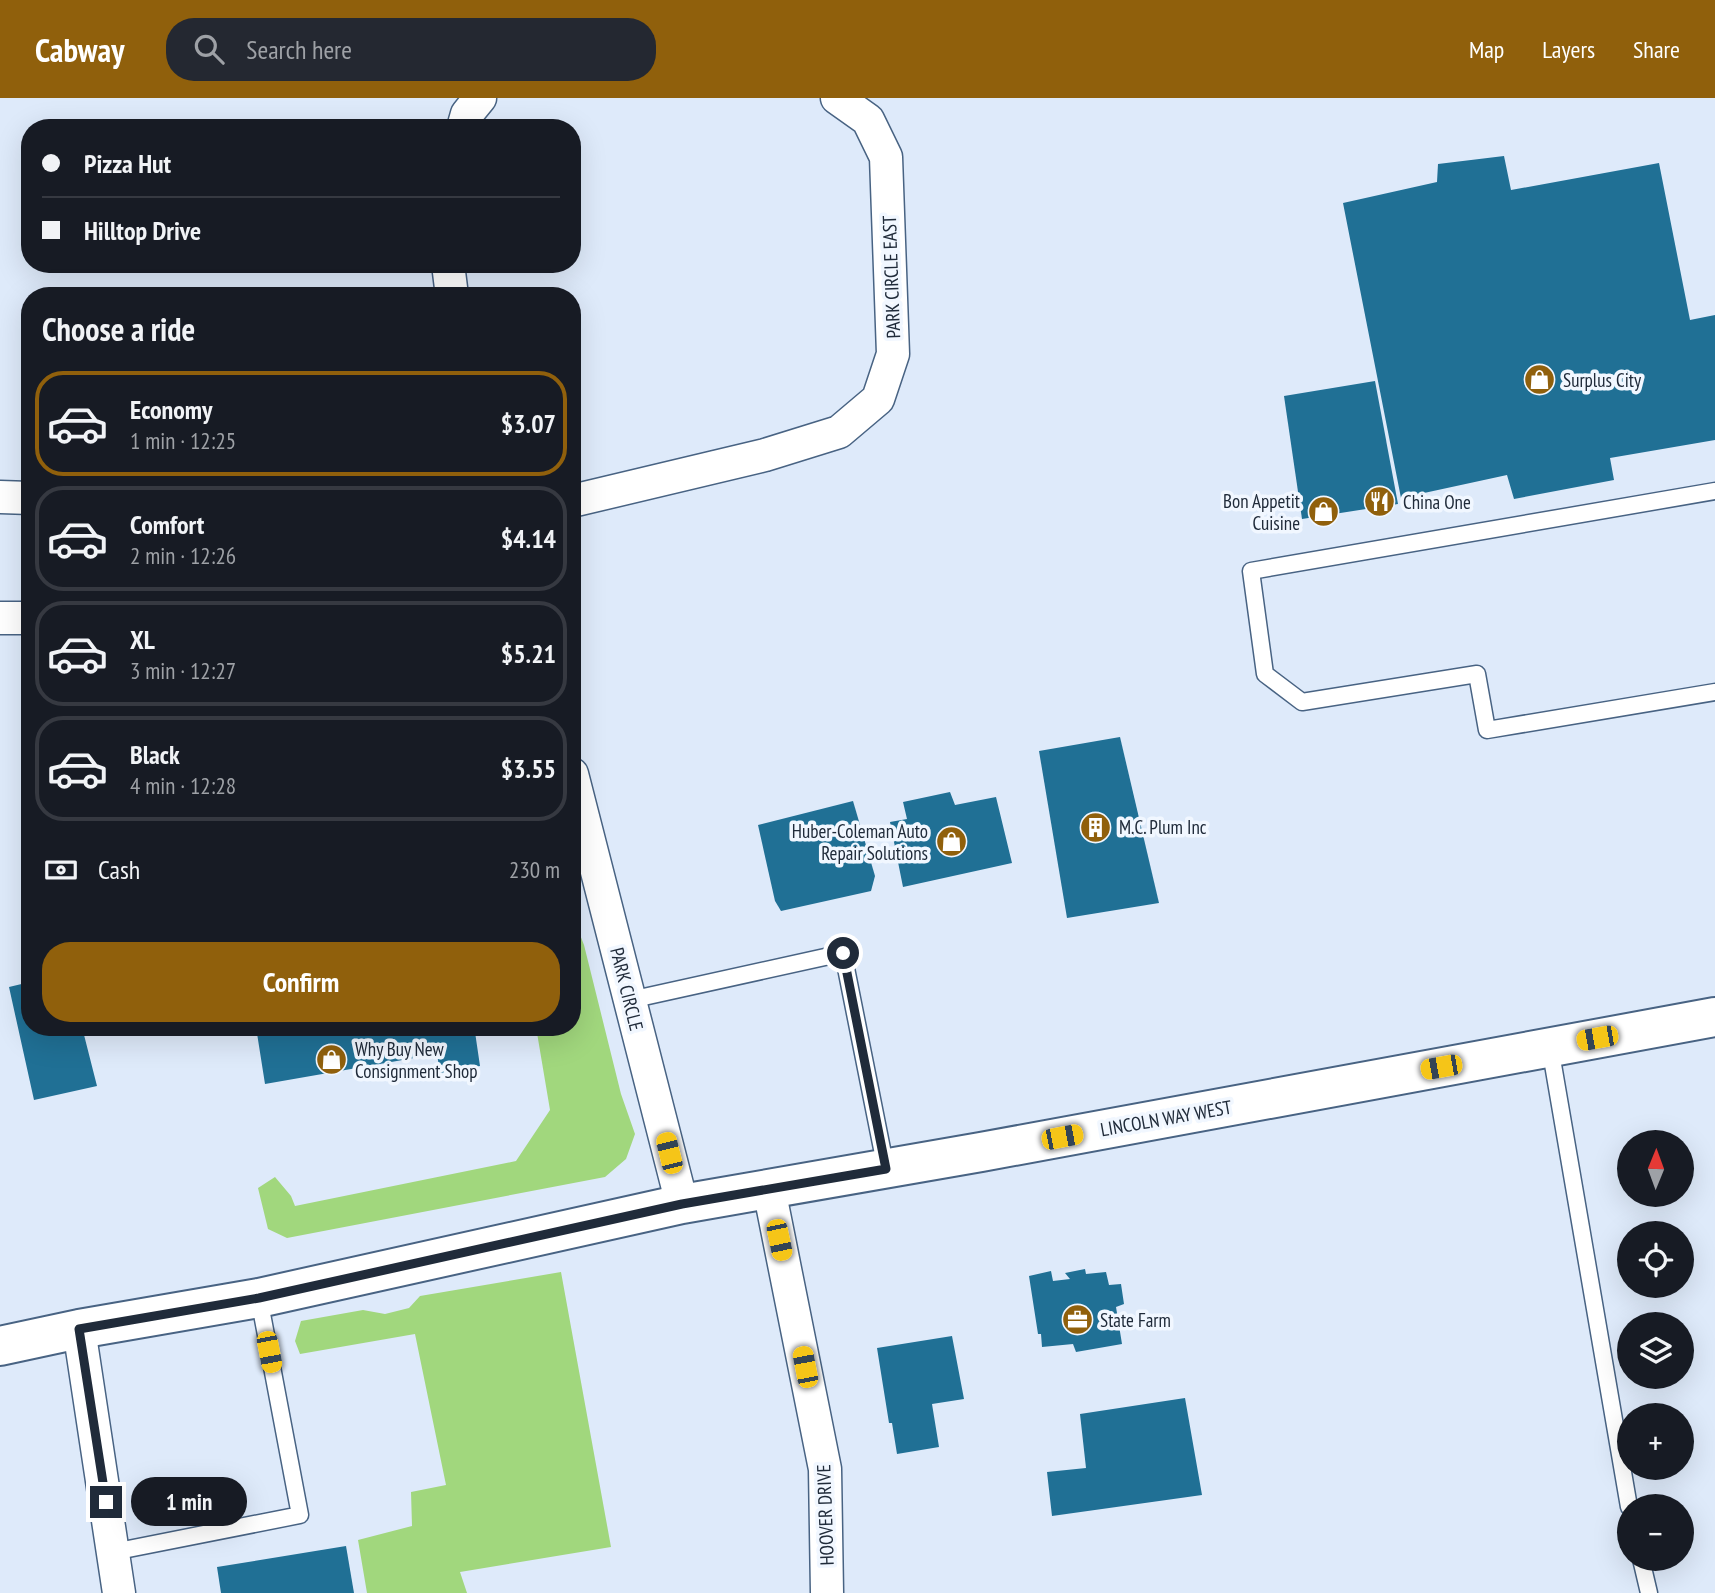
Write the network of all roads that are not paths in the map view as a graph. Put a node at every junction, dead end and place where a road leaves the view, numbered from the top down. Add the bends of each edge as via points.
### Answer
1 (480, 98) edge
2 (837, 98) edge
3 (466, 119) edge
4 (1715, 491) edge
5 (0, 497) edge
6 (21, 498) edge
7 (581, 499) edge
8 (0, 618) edge
9 (21, 618) edge
10 (1715, 692) edge
11 (581, 809) edge
12 (630, 1000) junction
13 (1715, 1017) edge
14 (1549, 1047) junction
15 (886, 1169) junction
16 (769, 1189) junction
17 (682, 1204) junction
18 (259, 1298) junction
19 (79, 1329) junction
20 (0, 1346) edge
21 (1627, 1494) edge
22 (113, 1552) junction
23 (1644, 1571) edge
24 (119, 1593) edge
25 (827, 1593) edge
26 (1649, 1593) edge

1 - 3 street
2 - 7 street, PARK CIRCLE EAST via 868,120 886,156 893,354 878,399 839,432 765,455
4 - 10 lane via 1251,571 1265,674 1302,702 1477,674 1487,730
5 - 6 street
8 - 9 street
11 - 12 street, PARK CIRCLE
12 - 15 lane via 843,953
12 - 17 street, PARK CIRCLE
13 - 14 highway, LINCOLN WAY WEST
14 - 15 highway, LINCOLN WAY WEST
14 - 21 lane
15 - 16 highway, LINCOLN WAY WEST
16 - 17 highway, LINCOLN WAY WEST
16 - 25 street, HOOVER DRIVE via 825,1469
17 - 18 highway, LINCOLN WAY WEST
18 - 19 highway, LINCOLN WAY WEST
18 - 22 lane via 300,1515
19 - 20 highway, LINCOLN WAY WEST
19 - 22 street
22 - 24 street
23 - 26 lane

